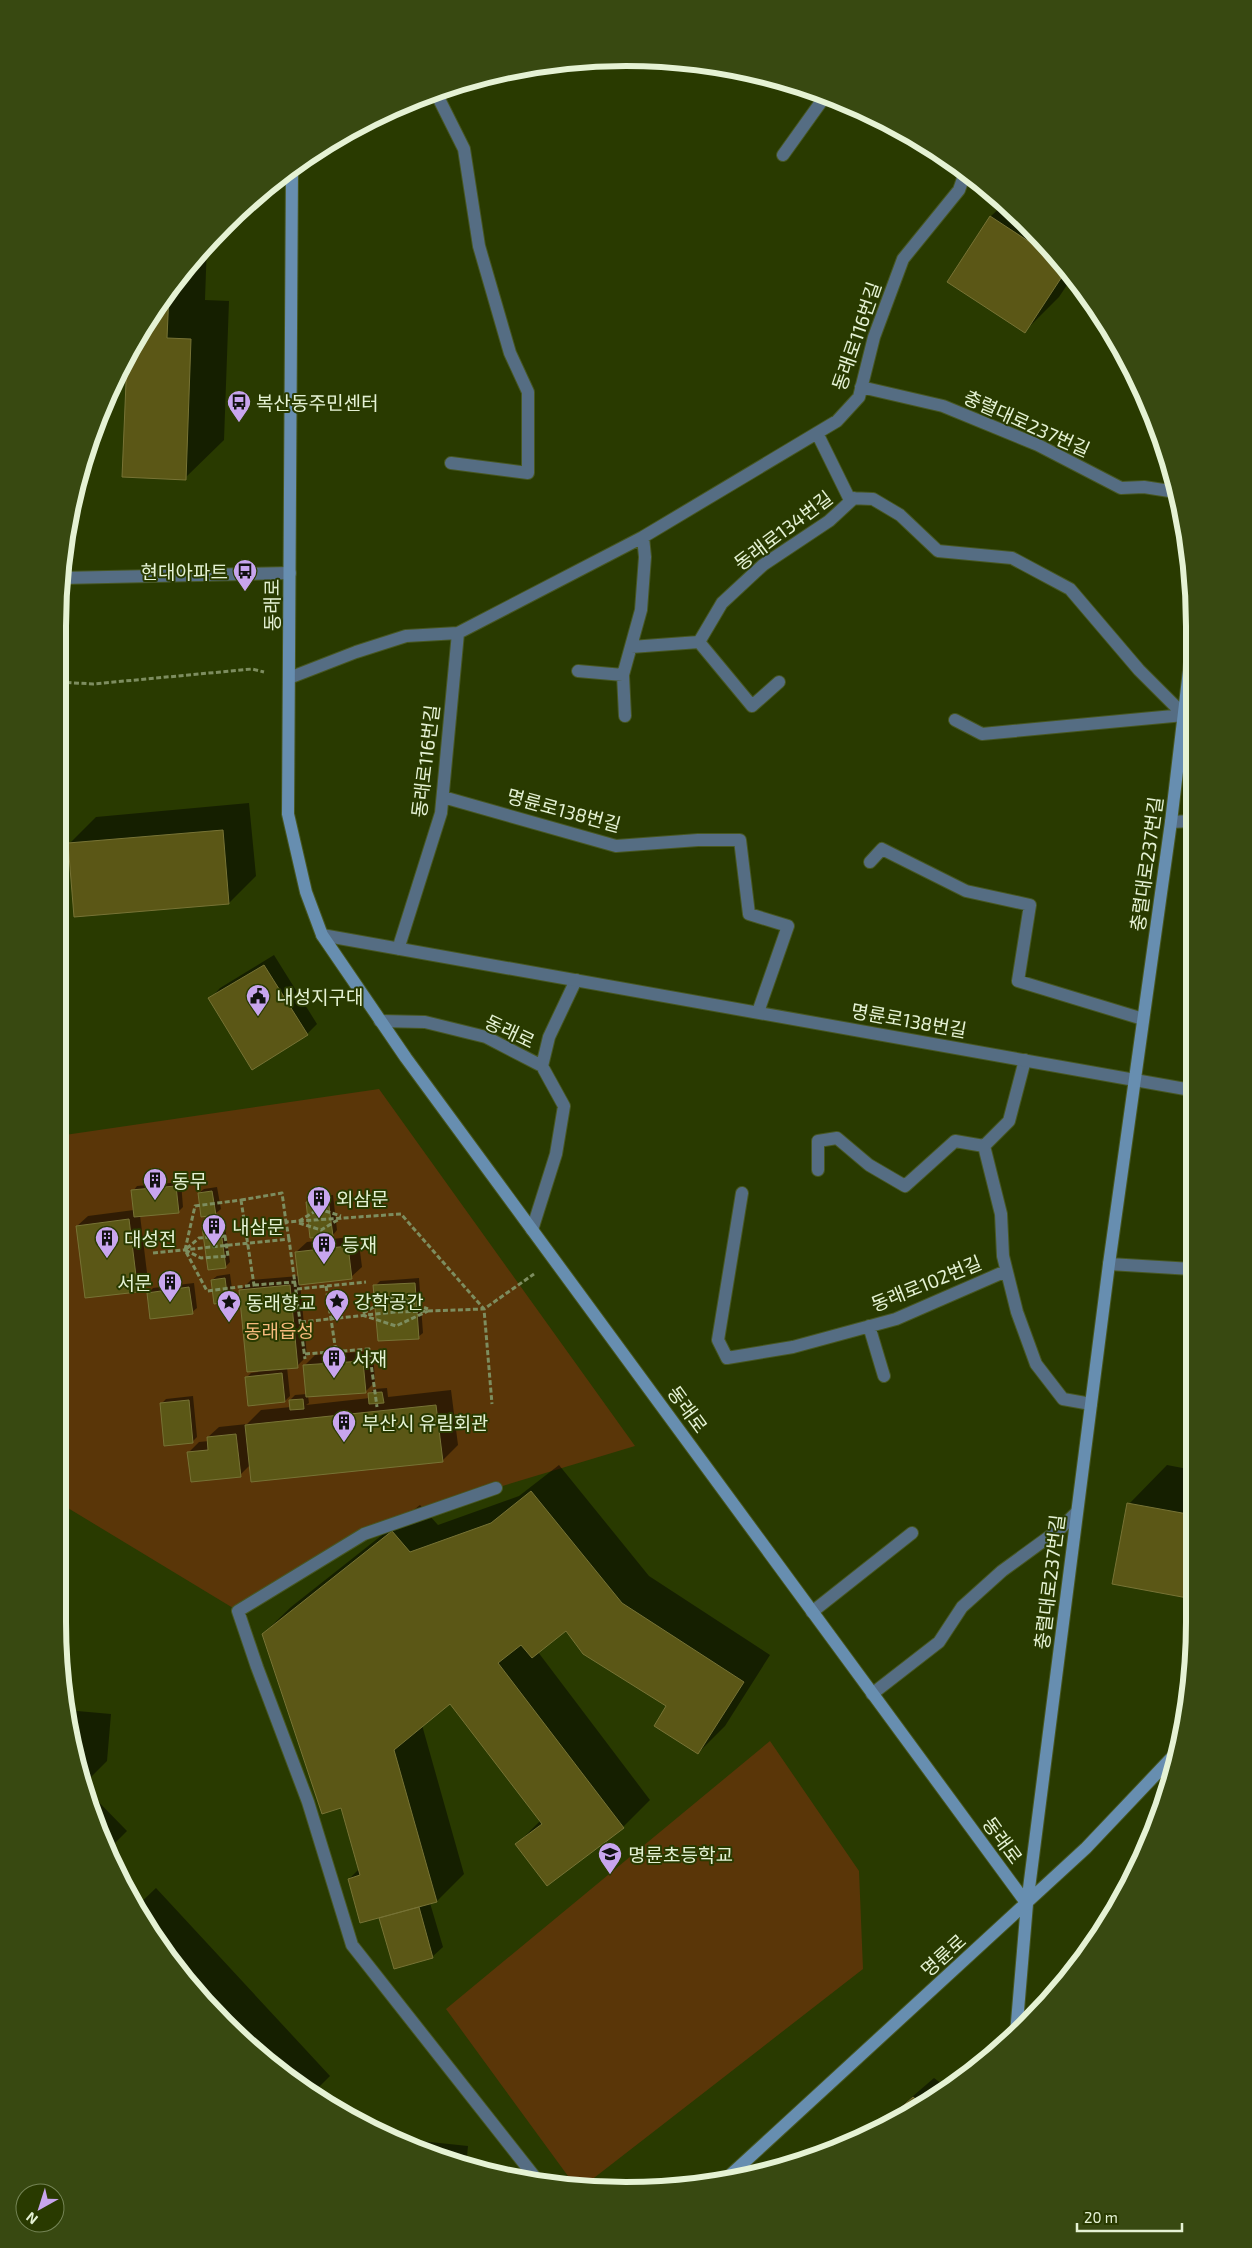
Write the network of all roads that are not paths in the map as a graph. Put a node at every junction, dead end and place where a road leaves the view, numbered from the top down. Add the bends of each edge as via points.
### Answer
1 (439, 99) edge
2 (821, 102) edge
3 (783, 155) dead end
4 (292, 177) edge
5 (963, 179) edge
6 (861, 387) junction
7 (817, 433) junction
8 (451, 463) dead end
9 (1169, 491) edge
10 (854, 498) junction
11 (643, 537) junction
12 (290, 573) junction
13 (68, 578) edge
14 (458, 633) junction
15 (699, 642) junction
16 (631, 647) junction
17 (578, 671) dead end
18 (623, 675) junction
19 (289, 678) junction
20 (779, 682) dead end
21 (1186, 697) edge
22 (1184, 715) junction
23 (625, 716) dead end
24 (955, 720) dead end
25 (442, 797) junction
26 (1186, 821) edge
27 (1172, 822) junction
28 (870, 862) dead end
29 (322, 934) junction
30 (400, 949) junction
31 (576, 980) junction
32 (758, 1012) junction
33 (1144, 1018) junction
34 (380, 1021) junction
35 (1025, 1060) junction
36 (542, 1066) junction
37 (1135, 1079) junction
38 (1186, 1089) edge
39 (984, 1146) junction
40 (818, 1170) dead end
41 (742, 1193) dead end
42 (532, 1230) junction
43 (1109, 1264) junction
44 (1186, 1270) edge
45 (1006, 1271) junction
46 (869, 1326) junction
47 (884, 1376) dead end
48 (1091, 1404) junction
49 (496, 1488) dead end
50 (1077, 1512) junction
51 (912, 1533) dead end
52 (812, 1612) junction
53 (872, 1694) junction
54 (1168, 1761) edge
55 (1027, 1904) junction
56 (1017, 2023) edge
57 (735, 2171) edge
58 (532, 2174) edge

1 - 8 street via 464,149 479,246 510,353 528,392 528,473
2 - 3 street
4 - 12 main road, 동래로
5 - 6 street, 동래로116번길 via 959,190 903,259 874,337
6 - 7 street, 동래로116번길 via 858,397 837,421
6 - 9 street, 충렬대로237번길 via 944,406 1038,444 1121,488
7 - 10 street, 동래로134번길 via 849,498
7 - 11 street, 동래로116번길
10 - 15 street, 동래로134번길 via 829,521 763,565 722,603
10 - 22 street, 동래로134번길 via 872,499 900,515 938,551 1012,558 1070,589 1139,670
11 - 14 street, 동래로116번길
11 - 16 street via 646,557 641,610
12 - 13 street
12 - 19 main road, 동래로
14 - 19 street, 동래로116번길 via 406,636
14 - 25 street, 동래로116번길
15 - 16 street
15 - 20 street via 752,706
16 - 18 street
17 - 18 street
18 - 23 street
19 - 29 main road, 동래로 via 288,814 306,892
21 - 22 main road, 충렬대로237번길
22 - 24 street via 982,734
22 - 27 main road, 충렬대로237번길
25 - 30 street, 동래로116번길 via 441,813
25 - 32 street, 명륜로138번길 via 616,846 740,840 749,914 788,926
26 - 27 street
27 - 33 main road, 충렬대로237번길
28 - 33 street via 882,849 966,890 1030,905 1018,981
29 - 30 street, 명륜로138번길
29 - 34 main road, 동래로
30 - 31 street, 명륜로138번길
31 - 32 street, 명륜로138번길
31 - 36 street via 549,1036
32 - 35 street, 명륜로138번길
33 - 37 main road, 충렬대로237번길
34 - 36 street, 동래로 via 425,1022 486,1037
34 - 42 main road, 동래로
35 - 37 street, 명륜로138번길
35 - 39 street via 1009,1121
36 - 42 street, 동래로 via 564,1106 556,1154
37 - 38 street, 명륜로138번길
37 - 43 main road, 충렬대로237번길
39 - 40 street via 955,1141 905,1186 869,1165 838,1138 818,1141
39 - 45 street via 1001,1214
41 - 46 street, 동래로102번길 via 718,1340 727,1358 792,1347
42 - 52 main road, 동래로
43 - 44 street
43 - 48 main road, 충렬대로237번길
45 - 46 street, 동래로102번길 via 896,1319
45 - 48 street, 동래로102번길 via 1036,1364 1063,1399
46 - 47 street, 동래로102번길
48 - 50 main road, 충렬대로237번길
49 - 58 street via 364,1534 238,1611 308,1802 352,1945
50 - 53 street via 962,1607 939,1642
50 - 55 main road, 충렬대로237번길
51 - 52 street
52 - 53 main road, 동래로
53 - 55 main road, 동래로
54 - 55 main road, 명륜로 via 1086,1848
55 - 56 main road
55 - 57 main road, 명륜로

